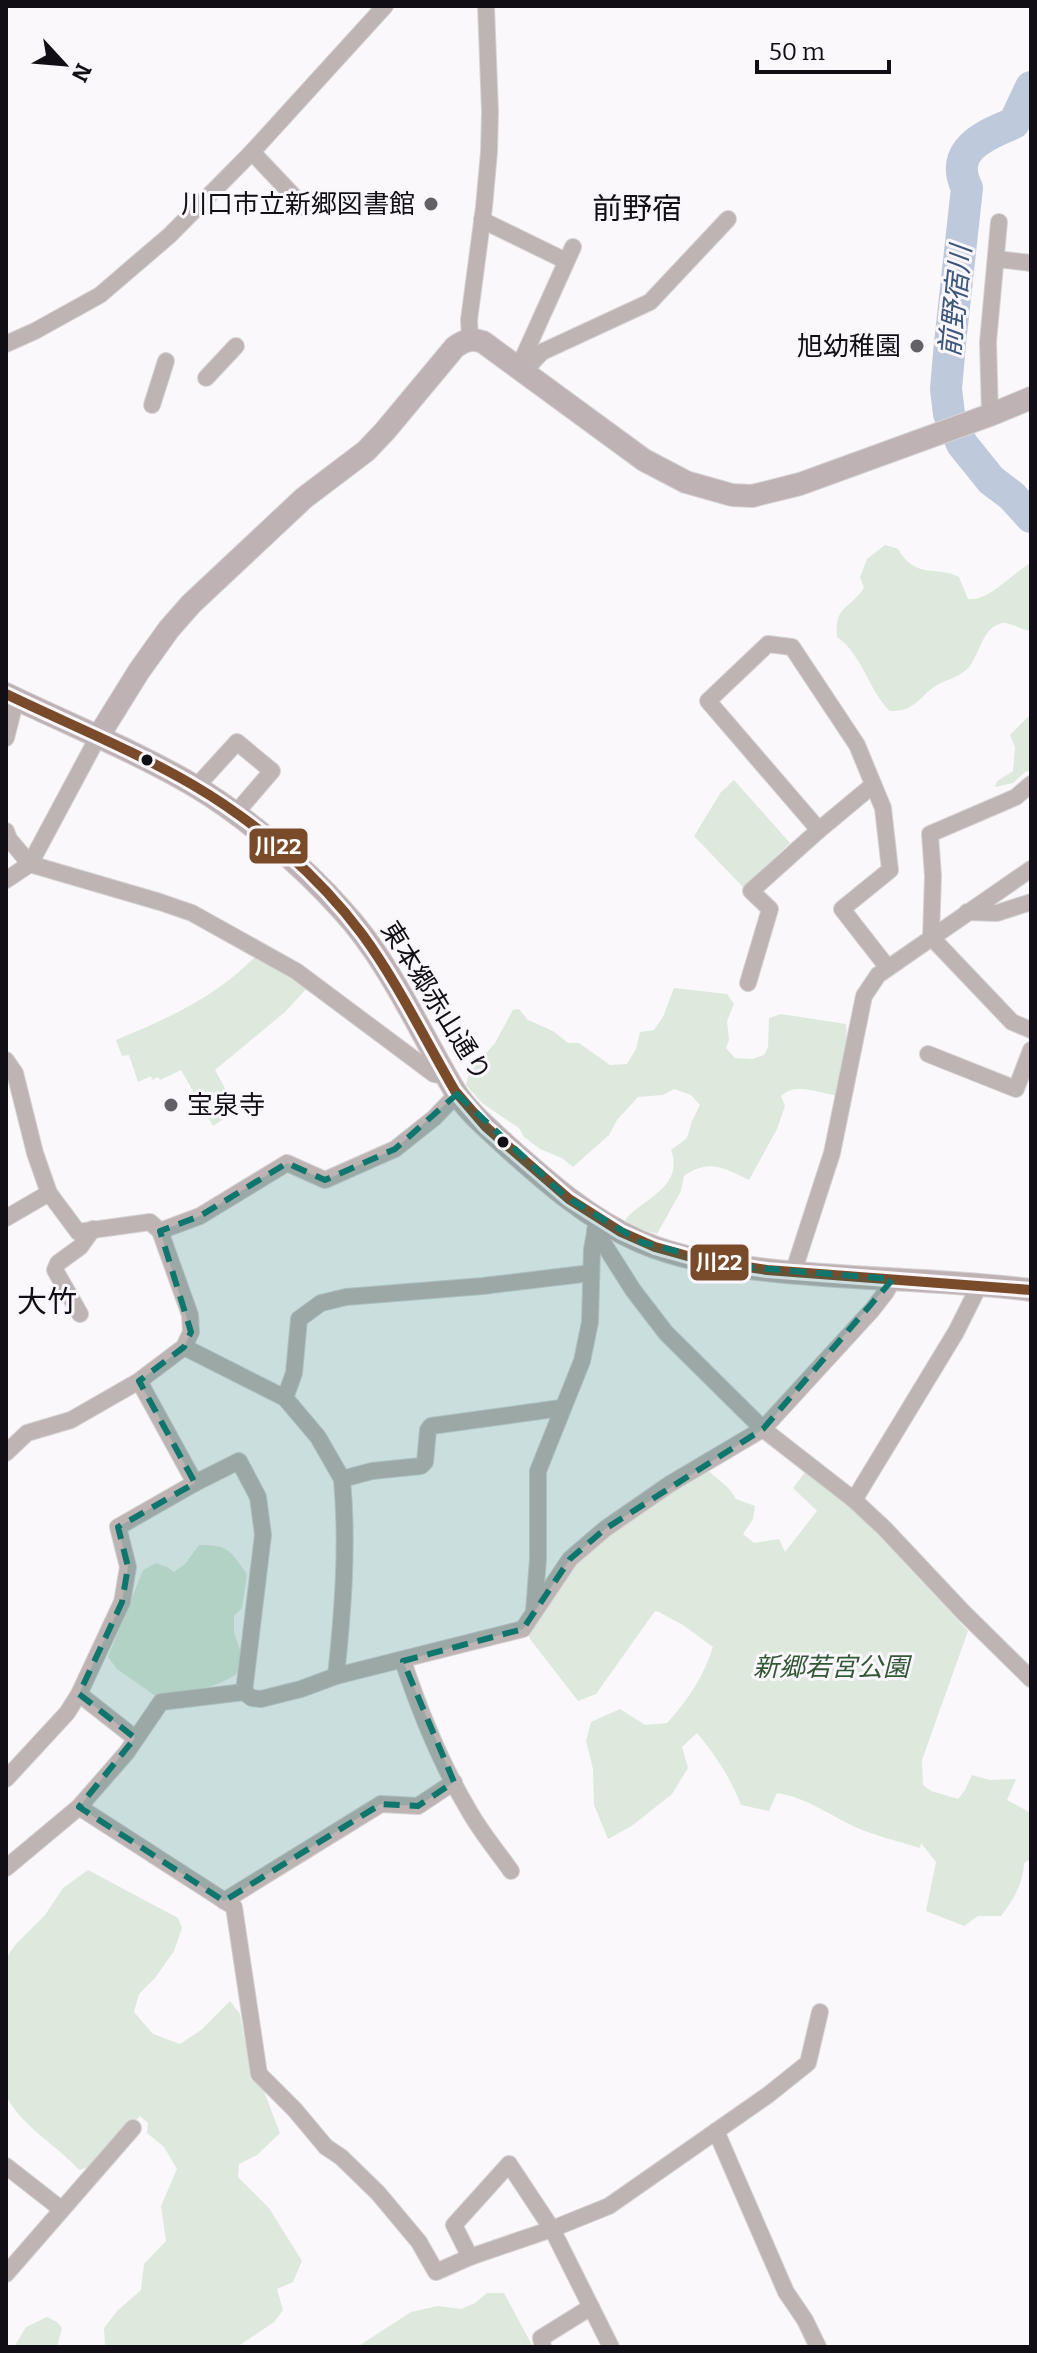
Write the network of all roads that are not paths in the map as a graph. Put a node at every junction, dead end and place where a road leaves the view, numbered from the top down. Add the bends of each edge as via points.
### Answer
1 (385, 6) edge
2 (486, 6) edge
3 (252, 152) junction
4 (305, 208) dead end
5 (728, 219) dead end
6 (482, 220) junction
7 (999, 222) dead end
8 (997, 259) junction
9 (1031, 263) edge
10 (470, 339) junction
11 (6, 344) edge
12 (236, 346) dead end
13 (166, 361) dead end
14 (520, 370) junction
15 (206, 378) dead end
16 (1031, 398) edge
17 (152, 405) dead end
18 (990, 415) junction
19 (11, 697) edge
20 (98, 737) junction
21 (6, 738) edge
22 (1031, 784) edge
23 (873, 785) junction
24 (196, 787) junction
25 (235, 814) junction
26 (819, 830) junction
27 (6, 831) edge
28 (30, 864) junction
29 (1031, 869) edge
30 (6, 880) edge
31 (1031, 902) edge
32 (967, 912) junction
33 (931, 937) junction
34 (888, 968) junction
35 (748, 983) dead end
36 (1031, 1030) edge
37 (1031, 1050) edge
38 (928, 1054) dead end
39 (6, 1060) edge
40 (452, 1086) junction
41 (49, 1193) junction
42 (6, 1218) edge
43 (597, 1225) junction
44 (93, 1229) junction
45 (160, 1231) junction
46 (591, 1273) junction
47 (793, 1273) junction
48 (893, 1279) junction
49 (980, 1284) junction
50 (1031, 1290) edge
51 (80, 1314) dead end
52 (184, 1347) junction
53 (139, 1381) junction
54 (285, 1398) junction
55 (561, 1408) junction
56 (763, 1429) junction
57 (6, 1453) edge
58 (342, 1479) junction
59 (195, 1483) junction
60 (854, 1500) junction
61 (534, 1613) junction
62 (403, 1661) junction
63 (336, 1676) junction
64 (1031, 1679) edge
65 (244, 1692) junction
66 (79, 1694) junction
67 (135, 1738) junction
68 (6, 1779) edge
69 (454, 1782) junction
70 (79, 1807) junction
71 (6, 1868) edge
72 (511, 1871) dead end
73 (224, 1901) junction
74 (820, 2012) dead end
75 (133, 2128) dead end
76 (716, 2131) junction
77 (6, 2166) edge
78 (61, 2209) junction
79 (552, 2229) junction
80 (470, 2257) junction
81 (6, 2274) edge
82 (591, 2307) junction
83 (543, 2347) edge
84 (611, 2347) edge
85 (818, 2347) edge

1 - 3 street
2 - 6 street via 490,112
3 - 4 street
3 - 11 street via 170,235 100,295
5 - 14 street via 650,302 542,352
6 - 10 street
6 - 14 street via 570,254
7 - 8 street
8 - 9 street
8 - 18 street via 988,342
10 - 14 street via 483,342
10 - 20 street via 455,347 366,451 304,498 191,604 139,671
12 - 15 street
13 - 17 street
14 - 18 street via 644,460 686,482 732,495 792,487
16 - 18 street
19 - 20 street, 東本郷赤山通り
19 - 21 street
20 - 24 street, 東本郷赤山通り
20 - 28 street
22 - 33 street via 1016,797 930,834
23 - 26 street
23 - 26 street via 857,745 792,647 768,644 708,701
23 - 34 street via 883,808 890,870 842,909
24 - 25 street, 東本郷赤山通り
24 - 25 street via 237,742 272,771
25 - 40 street, 東本郷赤山通り via 301,869 357,927
26 - 35 street via 751,891 770,909
27 - 28 street
28 - 30 street
28 - 40 street via 192,913 296,971
29 - 32 street
31 - 32 street via 997,913
32 - 33 street
33 - 34 street
33 - 36 street via 1012,1022
34 - 47 street via 864,996 832,1153
37 - 38 street via 1016,1089
39 - 41 street via 15,1073
40 - 43 street, 東本郷赤山通り via 485,1126
40 - 45 street via 434,1118 395,1149 325,1180 287,1163 200,1216
41 - 42 street
41 - 44 street via 78,1232
43 - 46 street
43 - 47 street, 東本郷赤山通り via 681,1256
43 - 56 street via 633,1290 666,1333
44 - 45 street via 150,1222
44 - 51 street via 55,1270
45 - 52 street via 190,1315 191,1332
46 - 54 street via 321,1303 299,1319 294,1373
46 - 55 street via 582,1361
47 - 48 street, 東本郷赤山通り
48 - 49 street, 東本郷赤山通り
48 - 56 street via 872,1310
49 - 50 street, 東本郷赤山通り
49 - 60 street
52 - 53 street
52 - 54 street
53 - 57 street via 71,1420 27,1433
53 - 59 street
54 - 58 street via 318,1437
55 - 58 street via 431,1426 421,1466
55 - 61 street via 538,1471
56 - 60 street
56 - 61 street via 605,1529 570,1559
58 - 63 street via 345,1587
59 - 65 street via 239,1461 258,1497 263,1535
59 - 66 street via 118,1527 128,1567 122,1602
60 - 64 street
61 - 62 street via 523,1629
62 - 63 street
62 - 69 street
63 - 65 street via 261,1699
65 - 67 street via 161,1702
66 - 67 street
66 - 68 street
67 - 70 street
69 - 72 street
69 - 73 street via 418,1806 381,1804
70 - 71 street
70 - 73 street
73 - 80 street via 234,1907 259,2074 326,2147 378,2193 419,2242 436,2272
74 - 76 street via 808,2063
75 - 78 street
76 - 79 street via 609,2206
76 - 85 street via 786,2292
77 - 78 street
78 - 81 street
79 - 80 street
79 - 80 street via 509,2164 454,2225
79 - 82 street
82 - 83 street via 541,2338
82 - 84 street

